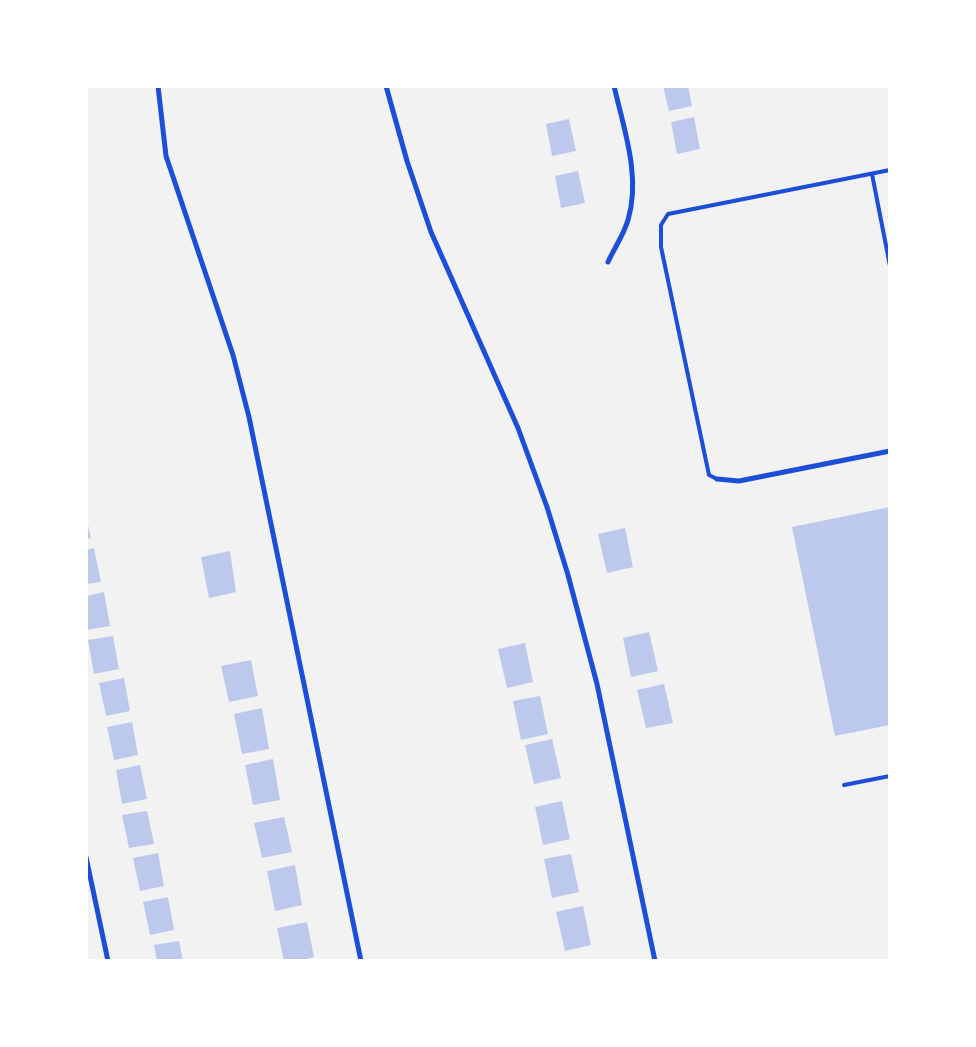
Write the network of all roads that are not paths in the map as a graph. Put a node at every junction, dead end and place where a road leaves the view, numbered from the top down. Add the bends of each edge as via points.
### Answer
1 (158, 86) edge
2 (386, 86) edge
3 (614, 86) edge
4 (890, 170) edge
5 (872, 174) junction
6 (608, 262) dead end
7 (890, 266) edge
8 (890, 451) edge
9 (717, 479) joint
10 (890, 776) edge
11 (844, 785) dead end
12 (86, 857) edge
13 (108, 961) edge
14 (361, 961) edge
15 (655, 961) edge

1 - 14 street via 166,156 233,355 249,417
2 - 15 street via 431,232 518,428 568,575 597,684
3 - 6 street via 633,175 628,221
4 - 5 lane
5 - 7 lane
5 - 9 lane via 668,214 661,226 662,247 709,475
8 - 9 street via 738,481
10 - 11 lane
12 - 13 street

